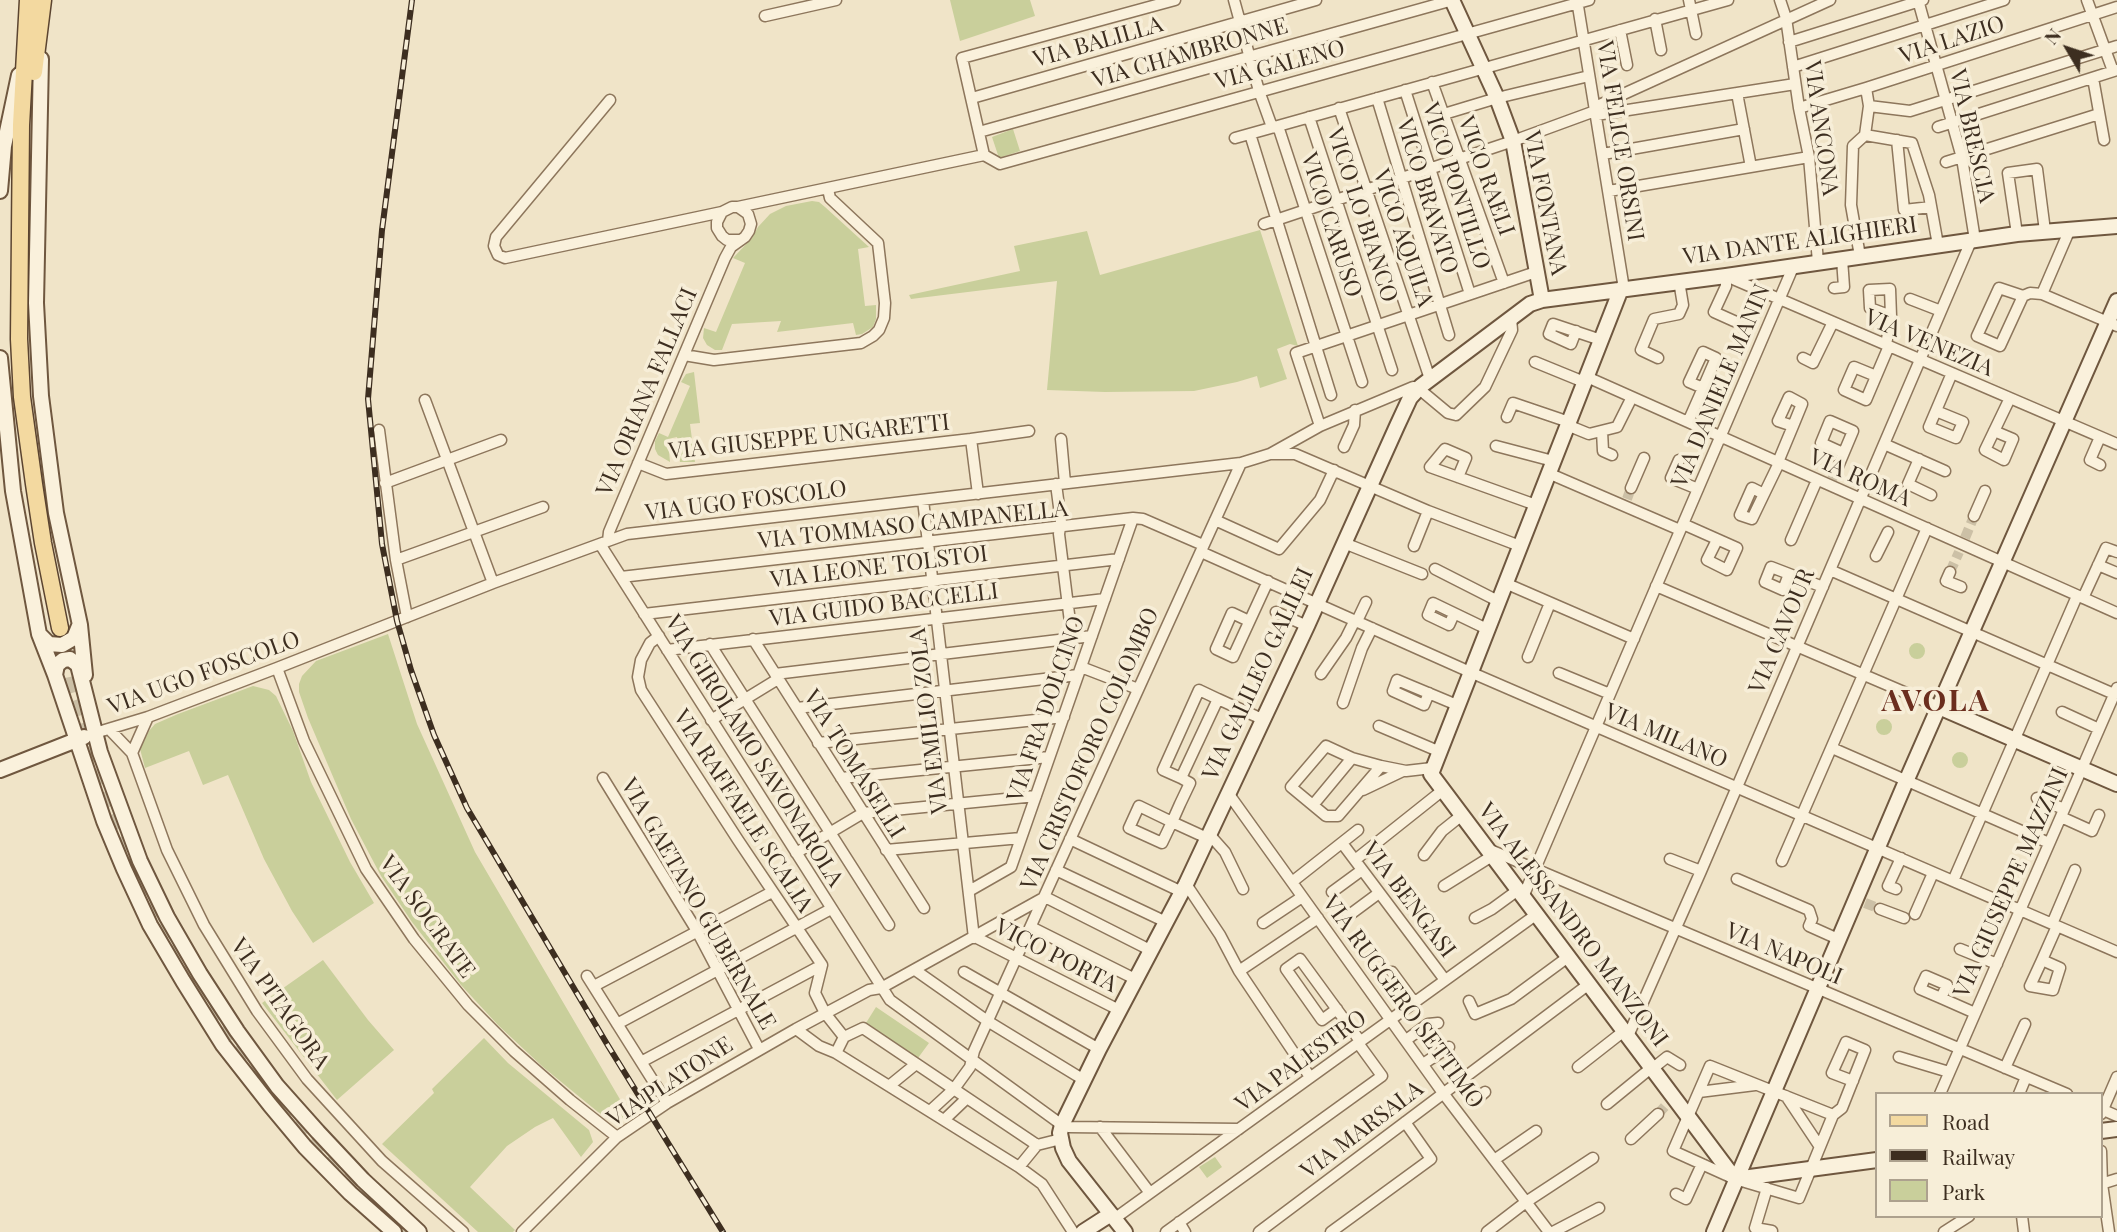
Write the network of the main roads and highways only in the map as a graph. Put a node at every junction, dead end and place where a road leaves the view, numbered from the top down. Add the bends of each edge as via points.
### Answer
1 (28, 0) edge
2 (43, 0) edge
3 (19, 214) junction
4 (60, 628) tunnel mouth

1 - 3 main road
2 - 3 main road
3 - 4 main road via 22,397

